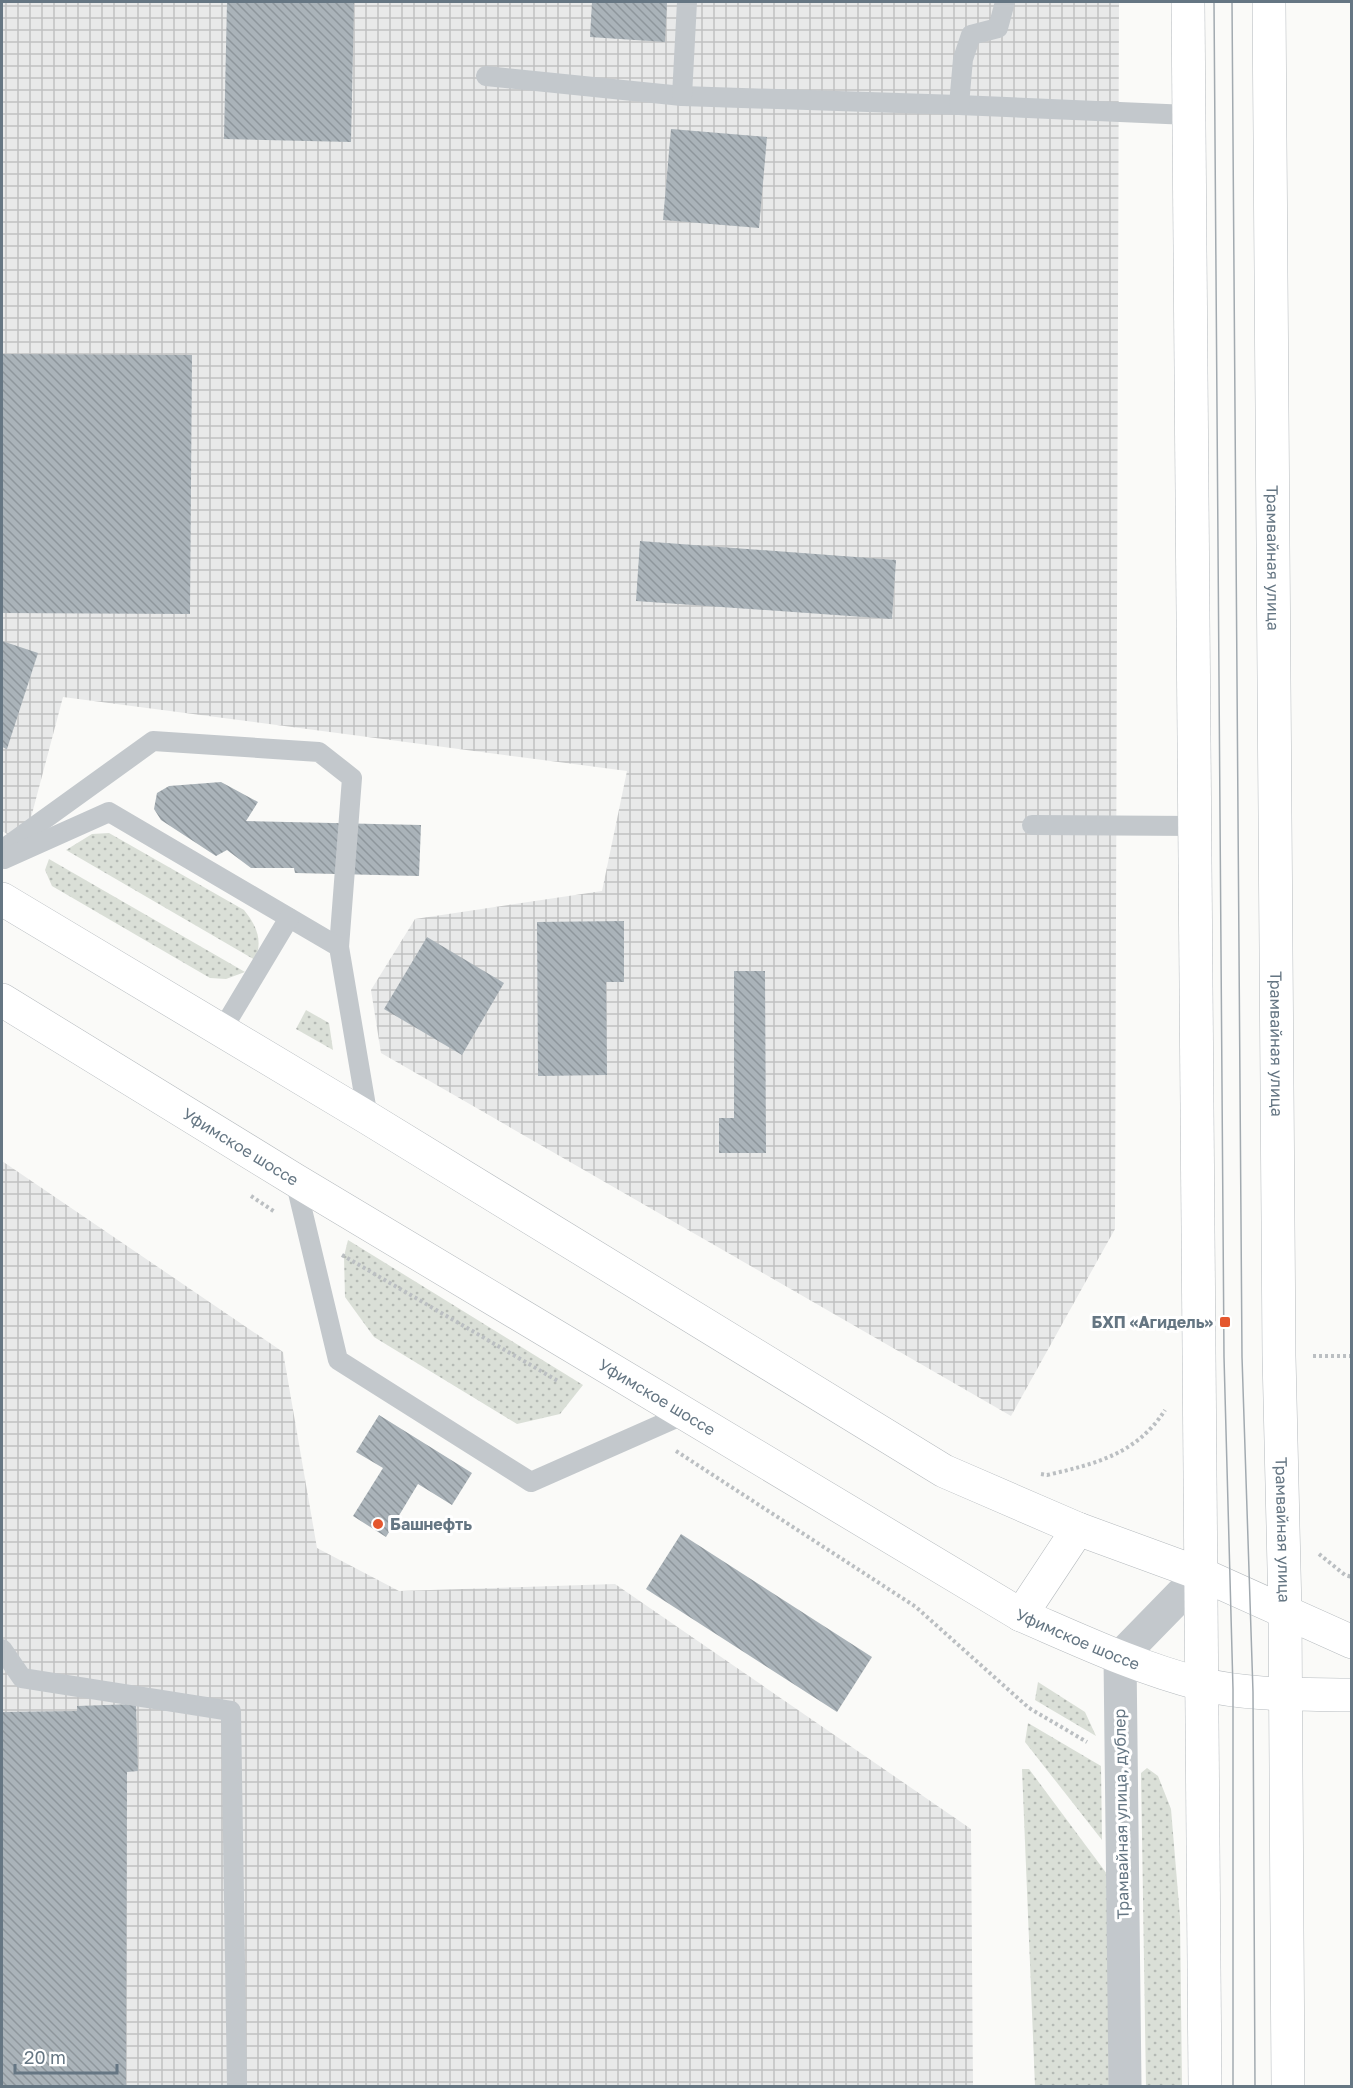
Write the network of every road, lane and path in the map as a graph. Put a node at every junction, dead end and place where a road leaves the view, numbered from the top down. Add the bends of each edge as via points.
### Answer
1 (687, 2) edge
2 (1005, 2) edge
3 (1188, 2) edge
4 (1269, 2) edge
5 (486, 76) dead end
6 (682, 96) junction
7 (959, 105) junction
8 (1189, 115) junction
9 (1032, 825) dead end
10 (1195, 826) junction
11 (2, 850) edge
12 (2, 860) edge
13 (2, 899) edge
14 (290, 918) junction
15 (339, 947) junction
16 (2, 1000) edge
17 (222, 1029) junction
18 (368, 1118) junction
19 (295, 1180) junction
20 (251, 1196) dead end
21 (308, 1235) junction
22 (1303, 1356) dead end
23 (1352, 1356) edge
24 (564, 1384) dead end
25 (1168, 1401) dead end
26 (685, 1414) junction
27 (645, 1431) junction
28 (1037, 1473) dead end
29 (1078, 1529) junction
30 (1201, 1574) junction
31 (1285, 1611) junction
32 (1021, 1615) junction
33 (1352, 1642) edge
34 (2, 1649) edge
35 (1120, 1658) junction
36 (1201, 1684) junction
37 (1284, 1694) junction
38 (1352, 1695) edge
39 (1121, 1761) junction
40 (237, 2086) edge
41 (1125, 2086) edge
42 (1205, 2086) edge
43 (1288, 2086) edge

1 - 6 lane
2 - 7 lane via 998,28 971,35 963,59
3 - 8 main road
4 - 31 main road, Трамвайная улица via 1279,1344
5 - 6 lane
6 - 7 lane
7 - 8 lane
8 - 10 main road
9 - 10 lane
10 - 30 main road
11 - 15 lane via 153,741 319,752 352,778
12 - 14 lane via 109,812
13 - 17 main road
14 - 15 lane
14 - 17 lane
15 - 18 lane
16 - 19 main road, Уфимское шоссе
17 - 18 main road
18 - 29 main road via 944,1471
19 - 21 lane
19 - 26 main road, Уфимское шоссе
20 - 21 path
21 - 24 path
21 - 27 lane via 338,1360 531,1482
22 - 23 path
25 - 28 path via 1165,1412 1145,1435 1118,1454 1088,1466 1047,1475
26 - 27 lane
26 - 32 main road, Уфимское шоссе
27 - 39 path via 916,1606 1029,1708
29 - 30 main road
29 - 32 main road
30 - 31 main road
30 - 35 street
30 - 36 main road
31 - 33 main road
31 - 37 main road, Трамвайная улица
32 - 35 main road, Уфимское шоссе
34 - 40 lane via 21,1678 231,1711
35 - 36 main road, Уфимское шоссе
35 - 39 street, Трамвайная улица, дублер
36 - 37 main road, Уфимское шоссе
36 - 42 main road
37 - 38 main road, Уфимское шоссе
37 - 43 main road, Трамвайная улица
39 - 41 street, Трамвайная улица, дублер

